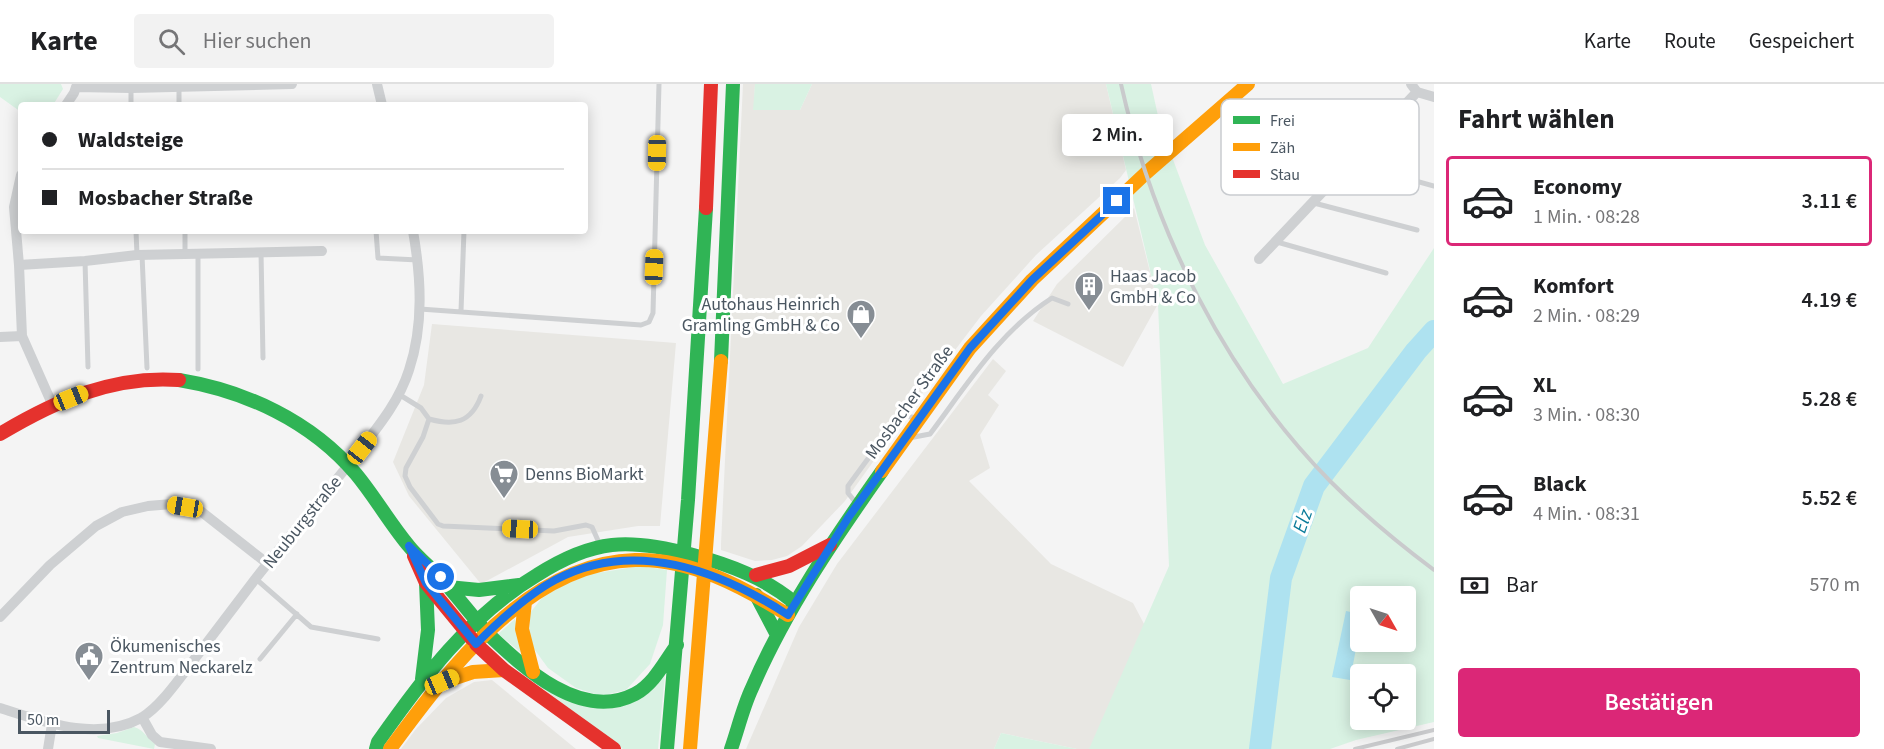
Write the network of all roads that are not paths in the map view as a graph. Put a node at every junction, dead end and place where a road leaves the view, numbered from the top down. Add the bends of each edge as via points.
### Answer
1 (292, 84) edge
2 (377, 84) edge
3 (659, 84) edge
4 (711, 84) edge
5 (733, 84) edge
6 (1248, 84) edge
7 (243, 85) edge
8 (75, 86) edge
9 (179, 87) junction
10 (131, 88) junction
11 (1414, 88) edge
12 (1434, 97) edge
13 (1231, 99) edge
14 (68, 102) edge
15 (131, 102) edge
16 (179, 102) edge
17 (381, 102) edge
18 (1221, 108) edge
19 (1419, 182) edge
20 (1434, 186) edge
21 (18, 189) edge
22 (1318, 195) edge
23 (1312, 202) junction
24 (1417, 230) dead end
25 (136, 234) edge
26 (185, 234) edge
27 (376, 234) edge
28 (414, 234) edge
29 (464, 234) edge
30 (1275, 241) junction
31 (322, 250) dead end
32 (261, 252) junction
33 (185, 254) junction
34 (198, 254) junction
35 (139, 255) junction
36 (1259, 259) dead end
37 (418, 260) junction
38 (85, 261) junction
39 (20, 265) junction
40 (1386, 273) dead end
41 (1068, 304) dead end
42 (420, 309) junction
43 (461, 311) junction
44 (22, 336) junction
45 (0, 337) edge
46 (263, 358) dead end
47 (88, 367) dead end
48 (147, 369) dead end
49 (198, 369) dead end
50 (400, 395) junction
51 (481, 396) dead end
52 (53, 406) junction
53 (429, 419) junction
54 (919, 419) junction
55 (0, 434) edge
56 (904, 439) junction
57 (348, 465) junction
58 (858, 505) junction
59 (830, 545) junction
60 (409, 546) junction
61 (600, 546) junction
62 (268, 564) junction
63 (756, 575) junction
64 (256, 579) junction
65 (426, 583) junction
66 (519, 585) junction
67 (448, 587) junction
68 (756, 595) junction
69 (525, 602) junction
70 (791, 609) junction
71 (297, 614) junction
72 (0, 617) edge
73 (477, 622) junction
74 (465, 632) junction
75 (487, 633) junction
76 (777, 635) junction
77 (378, 639) dead end
78 (476, 644) junction
79 (677, 645) junction
80 (260, 659) dead end
81 (504, 670) junction
82 (533, 672) junction
83 (422, 680) junction
84 (442, 682) junction
85 (0, 708) edge
86 (142, 717) junction
87 (52, 724) junction
88 (48, 749) edge
89 (212, 749) edge
90 (376, 749) edge
91 (390, 749) edge
92 (614, 749) edge
93 (667, 749) edge
94 (690, 749) edge
95 (731, 749) edge

1 - 7 street
2 - 17 street
3 - 43 lane via 653,313 649,322 641,325
4 - 79 main road via 705,240
5 - 94 main road via 721,370
6 - 13 main road, Mosbacher Straße
7 - 9 street
8 - 10 street
8 - 14 street
9 - 10 street
9 - 16 lane
10 - 15 lane
11 - 12 street
18 - 54 main road, Mosbacher Straße via 1032,280 970,348
19 - 20 lane
21 - 39 street via 14,207
22 - 23 street
23 - 24 lane
23 - 30 street
25 - 35 lane
26 - 33 lane
27 - 37 lane via 378,258
28 - 37 street, Neuburgstraße
29 - 43 lane
30 - 36 street
30 - 40 lane
31 - 32 street
32 - 34 street
32 - 46 lane
33 - 34 street
33 - 35 street
34 - 49 lane
35 - 38 street
35 - 48 lane
37 - 42 street, Neuburgstraße
38 - 39 street
38 - 47 lane
39 - 44 street
41 - 56 lane via 1052,298 1036,309 1010,332 930,434
42 - 43 lane
42 - 50 street, Neuburgstraße via 417,345
44 - 45 street
44 - 52 street
50 - 53 lane via 421,408
50 - 57 street, Neuburgstraße
51 - 53 lane via 473,411 458,422
52 - 55 main road
52 - 57 main road via 114,384 141,381 180,381 221,388 279,411
53 - 61 lane via 405,476 438,524 554,531 586,525 592,527
54 - 56 main road, Mosbacher Straße
54 - 58 lane via 900,415 848,486 848,493
56 - 58 main road, Mosbacher Straße
57 - 60 main road
57 - 62 street, Neuburgstraße
58 - 59 main road, Mosbacher Straße
59 - 63 main road via 789,566
59 - 70 main road, Mosbacher Straße
60 - 65 main road
60 - 67 main road
61 - 63 main road via 629,544 676,549
61 - 66 main road via 546,568
62 - 64 street, Neuburgstraße
62 - 72 street via 198,509 172,504 148,506 122,512 96,526 43,572
63 - 70 main road via 775,586
64 - 71 lane, Neuburgstraße
64 - 86 street, Neuburgstraße via 169,692
65 - 74 main road
65 - 83 main road via 428,630
66 - 67 main road via 479,590
66 - 73 main road
67 - 73 main road
68 - 69 main road via 717,576 634,560 581,569 554,581
68 - 70 main road
68 - 76 main road
69 - 75 main road
69 - 82 main road via 522,629
70 - 76 main road, Mosbacher Straße
71 - 77 lane, Neuburgstraße via 311,627
71 - 80 lane
73 - 74 main road
73 - 75 main road
74 - 78 main road
74 - 83 main road
75 - 78 main road
75 - 82 main road
76 - 95 main road, Mosbacher Straße via 751,689
78 - 81 main road
78 - 84 main road
79 - 82 main road via 650,681 636,694 620,700 577,698
79 - 93 main road
81 - 84 main road via 466,672
81 - 92 main road
83 - 90 main road
84 - 91 main road
85 - 87 street, Neuburgstraße
86 - 87 street, Neuburgstraße via 93,730
86 - 89 street via 160,742
87 - 88 street

